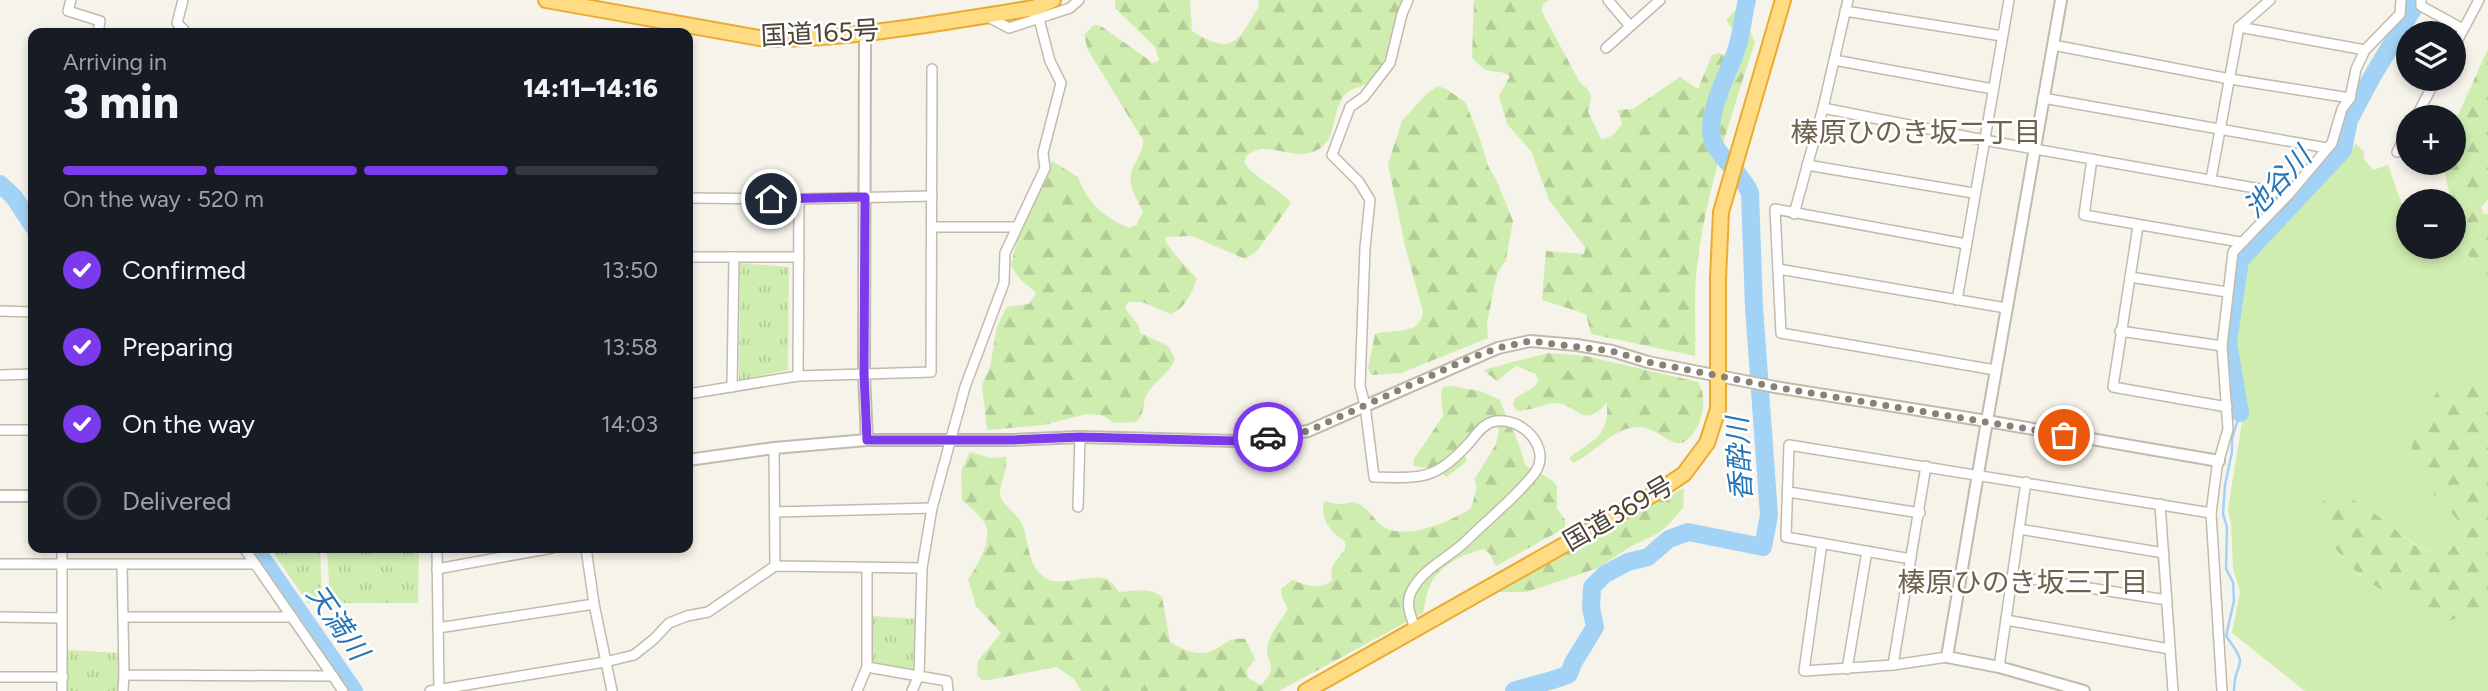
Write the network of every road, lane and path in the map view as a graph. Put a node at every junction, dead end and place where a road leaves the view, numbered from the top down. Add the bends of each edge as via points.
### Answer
1 (71, 0) edge
2 (183, 0) edge
3 (551, 0) edge
4 (1052, 0) edge
5 (1079, 0) edge
6 (1408, 0) edge
7 (1608, 0) edge
8 (1660, 0) edge
9 (1783, 0) edge
10 (1848, 0) edge
11 (2008, 0) edge
12 (2061, 0) edge
13 (2270, 0) edge
14 (2401, 0) edge
15 (2421, 0) edge
16 (2479, 0) edge
17 (1845, 11) junction
18 (984, 16) junction
19 (1039, 19) junction
20 (2448, 21) edge
21 (2466, 24) edge
22 (1630, 26) junction
23 (2239, 27) junction
24 (99, 28) edge
25 (182, 28) edge
26 (865, 33) junction
27 (2002, 36) junction
28 (2053, 45) junction
29 (1606, 48) dead end
30 (2365, 50) junction
31 (1834, 60) junction
32 (932, 69) dead end
33 (2230, 79) junction
34 (1993, 89) junction
35 (2043, 98) junction
36 (2350, 98) junction
37 (1823, 108) junction
38 (2220, 130) junction
39 (1984, 140) junction
40 (2035, 148) junction
41 (2328, 148) junction
42 (2092, 159) junction
43 (1807, 165) junction
44 (2211, 179) junction
45 (1973, 193) junction
46 (2289, 194) junction
47 (865, 197) junction
48 (932, 197) junction
49 (693, 198) edge
50 (799, 199) junction
51 (1794, 214) junction
52 (932, 226) junction
53 (2138, 226) junction
54 (1015, 227) junction
55 (2240, 242) junction
56 (1966, 244) junction
57 (693, 257) edge
58 (734, 257) junction
59 (799, 257) junction
60 (1778, 269) junction
61 (2130, 277) junction
62 (2227, 292) junction
63 (1956, 300) junction
64 (2006, 308) junction
65 (0, 311) edge
66 (28, 312) edge
67 (2120, 331) junction
68 (2222, 346) junction
69 (1995, 370) junction
70 (0, 374) edge
71 (28, 374) edge
72 (864, 374) junction
73 (1719, 374) junction
74 (798, 376) junction
75 (732, 387) junction
76 (693, 393) edge
77 (1365, 405) junction
78 (2227, 407) junction
79 (1987, 421) junction
80 (0, 430) edge
81 (28, 430) edge
82 (1080, 437) junction
83 (867, 440) junction
84 (952, 440) junction
85 (774, 448) junction
86 (693, 459) edge
87 (2219, 461) junction
88 (1926, 466) junction
89 (1979, 474) junction
90 (2026, 482) junction
91 (1789, 492) junction
92 (0, 496) edge
93 (28, 496) edge
94 (2160, 504) junction
95 (1078, 506) dead end
96 (932, 508) junction
97 (775, 512) junction
98 (1920, 513) junction
99 (2211, 513) junction
100 (2019, 529) junction
101 (1822, 543) junction
102 (1867, 551) junction
103 (62, 553) edge
104 (247, 553) edge
105 (437, 553) edge
106 (525, 553) edge
107 (587, 553) edge
108 (2164, 553) junction
109 (1911, 559) junction
110 (0, 564) edge
111 (62, 564) junction
112 (255, 564) junction
113 (122, 565) junction
114 (775, 566) junction
115 (922, 568) junction
116 (438, 569) junction
117 (867, 569) junction
118 (2012, 576) junction
119 (2167, 600) junction
120 (594, 604) junction
121 (0, 617) edge
122 (124, 617) junction
123 (292, 617) junction
124 (62, 618) junction
125 (2006, 620) junction
126 (438, 628) junction
127 (1415, 628) junction
128 (2169, 649) junction
129 (1947, 657) junction
130 (605, 662) junction
131 (1893, 665) junction
132 (867, 667) junction
133 (1999, 667) junction
134 (1847, 669) junction
135 (124, 675) junction
136 (919, 675) junction
137 (333, 676) junction
138 (0, 677) edge
139 (63, 677) junction
140 (436, 690) edge
141 (62, 691) edge
142 (123, 691) edge
143 (343, 691) edge
144 (612, 691) edge
145 (857, 691) edge
146 (912, 691) edge
147 (948, 691) edge
148 (1306, 691) edge
149 (2084, 691) edge
150 (2173, 691) edge
151 (2222, 691) edge

1 - 24 street via 68,11 100,21
2 - 25 street via 177,23
3 - 26 highway, 国道165号 via 765,40
4 - 18 highway, 国道165号 via 1034,8
5 - 19 street
6 - 77 street via 1390,63 1364,97 1350,107 1332,155 1370,200 1360,386
7 - 22 street
8 - 22 street
9 - 73 highway, 国道369号 via 1721,212
10 - 17 street
11 - 27 street
12 - 28 street
13 - 23 street
14 - 30 street via 2400,14
15 - 20 street via 2421,6
16 - 21 street
17 - 27 street
17 - 31 street
18 - 19 street via 1009,28
18 - 26 highway, 国道165号
19 - 54 street via 1049,61 1061,83 1043,153 1045,168
22 - 29 street
23 - 30 street
23 - 33 street
26 - 47 street
27 - 34 street
28 - 33 street
28 - 35 street
30 - 36 street
31 - 34 street
31 - 37 street
32 - 48 street
33 - 36 street
33 - 38 street
34 - 39 street
35 - 38 street
35 - 40 street
36 - 41 street
37 - 39 street
37 - 43 street
38 - 41 street
38 - 44 street
39 - 40 street
39 - 45 street
40 - 42 street
40 - 64 street
41 - 46 street
42 - 44 street
42 - 53 street via 2084,215
43 - 45 street
43 - 51 street
44 - 46 street
45 - 56 street
46 - 55 street
47 - 48 street
47 - 50 street
47 - 72 street
48 - 52 street
49 - 50 street
50 - 59 street
51 - 56 street
51 - 60 street via 1775,209
52 - 54 street
52 - 72 street via 931,372
53 - 55 street
53 - 61 street
54 - 84 street via 1005,253 1004,283 965,387
55 - 62 street via 2233,252
56 - 63 street
57 - 58 street
58 - 59 street
58 - 75 street
59 - 74 street
60 - 63 street
60 - 69 street via 1781,333
61 - 62 street
61 - 67 street
62 - 68 street
63 - 64 street
64 - 69 street
65 - 66 street
67 - 68 street
67 - 78 street via 2113,387
68 - 78 street
69 - 79 street
70 - 71 street
72 - 74 street
72 - 83 street
73 - 77 street via 1612,351 1530,341 1468,359
73 - 79 street
73 - 127 highway, 国道369号 via 1718,409 1707,443 1684,474
74 - 75 street
75 - 76 street
77 - 82 street via 1308,431 1235,441
77 - 127 street via 1374,477 1420,478 1440,470 1485,425 1495,421 1534,436 1541,454 1539,467 1526,484 1465,542 1426,571 1409,594 1408,610
78 - 87 street via 2228,429
79 - 87 street
79 - 89 street
80 - 81 street
82 - 84 street
82 - 95 street
83 - 84 street
83 - 85 street
84 - 96 street
85 - 86 street
85 - 97 street
87 - 99 street
88 - 89 street
88 - 91 street via 1789,444
88 - 98 street
89 - 90 street
89 - 129 street
90 - 94 street
90 - 100 street
91 - 98 street
91 - 101 street via 1786,537
92 - 93 street
94 - 99 street
94 - 108 street
96 - 97 street
96 - 115 street
97 - 114 street
98 - 109 street
99 - 151 street
100 - 108 street
100 - 118 street
101 - 102 street
101 - 134 street via 1804,671
102 - 109 street
102 - 134 street
103 - 111 street
104 - 112 street
105 - 116 street
106 - 116 street
107 - 120 street
108 - 119 street
109 - 131 street
110 - 111 street
111 - 113 street
111 - 124 street
112 - 113 street
112 - 123 street
113 - 122 street
114 - 117 street
114 - 130 street via 708,612 669,623 634,655
115 - 117 street
115 - 136 street
116 - 126 street
117 - 132 street
118 - 119 street
118 - 125 street
119 - 128 street
120 - 126 street
120 - 130 street
121 - 124 street
122 - 123 street
122 - 135 street
123 - 137 street
124 - 139 street
125 - 128 street
125 - 133 street
126 - 140 street
127 - 148 highway, 国道369号
128 - 150 street
129 - 131 street
129 - 133 street
130 - 140 street
130 - 144 street
131 - 134 street
132 - 136 street
132 - 145 street
133 - 149 street
135 - 137 street
135 - 142 street
136 - 146 street
136 - 147 street via 947,681
137 - 143 street
138 - 139 street
139 - 141 street

